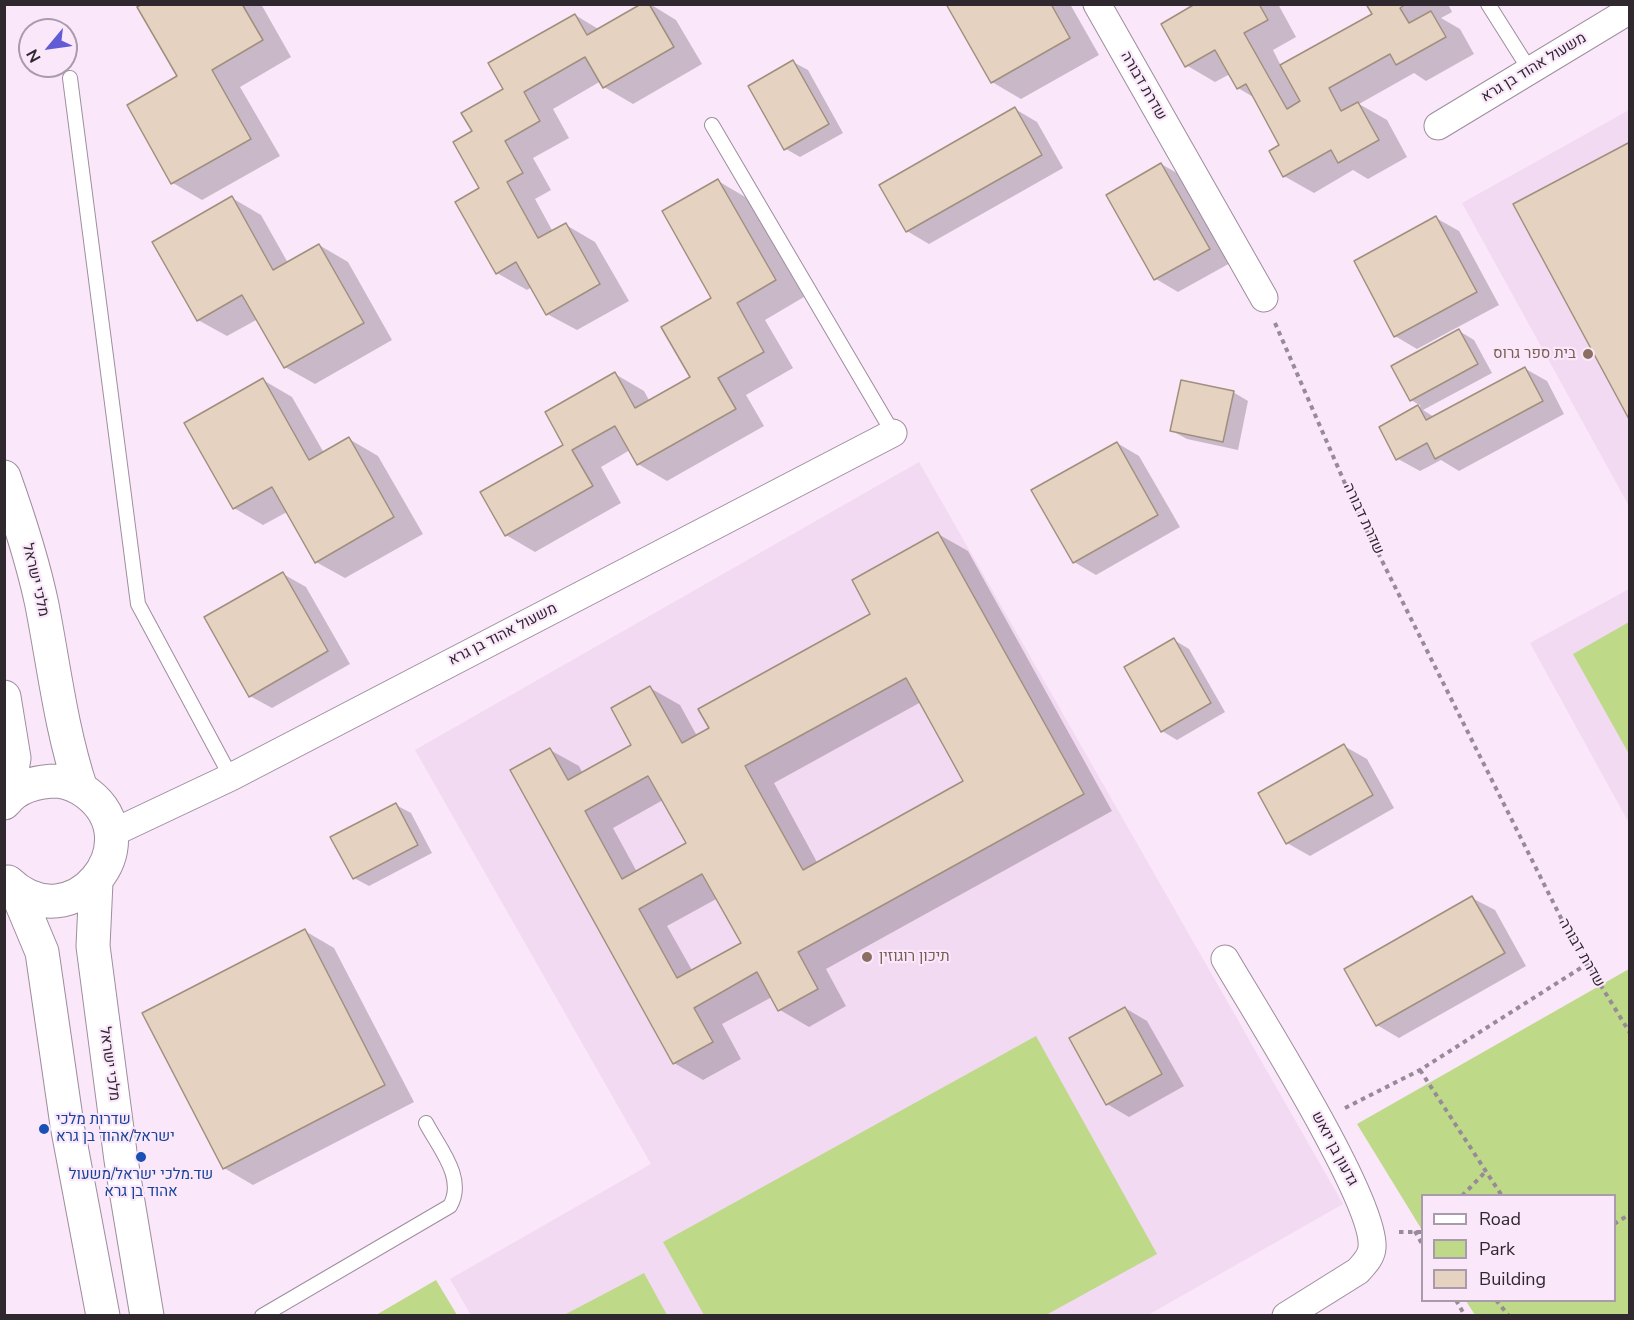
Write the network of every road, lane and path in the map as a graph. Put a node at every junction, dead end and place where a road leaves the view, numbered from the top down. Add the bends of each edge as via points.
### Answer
1 (1097, 4) edge
2 (1488, 4) edge
3 (1629, 10) edge
4 (1529, 69) junction
5 (70, 78) dead end
6 (712, 125) dead end
7 (1438, 126) dead end
8 (1264, 298) joint
9 (892, 433) joint
10 (4, 477) edge
11 (4, 698) edge
12 (231, 777) junction
13 (81, 789) junction
14 (6, 802) edge
15 (111, 831) junction
16 (96, 882) junction
17 (10, 885) edge
18 (1225, 959) dead end
19 (1587, 964) junction
20 (1629, 1033) edge
21 (1420, 1070) junction
22 (1319, 1122) junction
23 (426, 1123) dead end
24 (1486, 1171) junction
25 (1464, 1194) edge
26 (1501, 1194) edge
27 (1629, 1214) edge
28 (1616, 1223) edge
29 (1414, 1230) dead end
30 (1421, 1242) edge
31 (1457, 1302) edge
32 (1498, 1302) edge
33 (103, 1316) edge
34 (147, 1316) edge
35 (262, 1316) edge
36 (1286, 1316) edge
37 (1465, 1316) edge
38 (1509, 1316) edge

1 - 8 street, שדרת דבורה
2 - 4 lane
3 - 4 street, משעול אהוד בן גרא
4 - 7 street, משעול אהוד בן גרא
5 - 12 lane via 138,604
6 - 9 lane
8 - 19 path, שדרת דבורה via 1358,511
9 - 12 street, משעול אהוד בן גרא
10 - 13 street, מלכי ישראל via 21,522 42,603 70,754
11 - 14 street via 14,758
12 - 15 street, משעול אהוד בן גרא
13 - 14 street via 62,782 42,781 22,788
13 - 15 street via 96,800
15 - 16 street via 106,867
16 - 17 street via 83,893 49,902 32,898
16 - 34 street, מלכי ישראל via 93,946 121,1160
17 - 33 street via 42,952
18 - 22 street, גדעון בן יואש
19 - 20 path, שדרת דבורה
19 - 21 path
21 - 22 path
21 - 24 path
22 - 36 street, גדעון בן יואש via 1364,1209 1372,1250 1358,1271
23 - 35 lane via 454,1176 457,1187 450,1206
24 - 25 path
24 - 26 path
27 - 28 path
29 - 30 path
31 - 37 path
32 - 38 path

